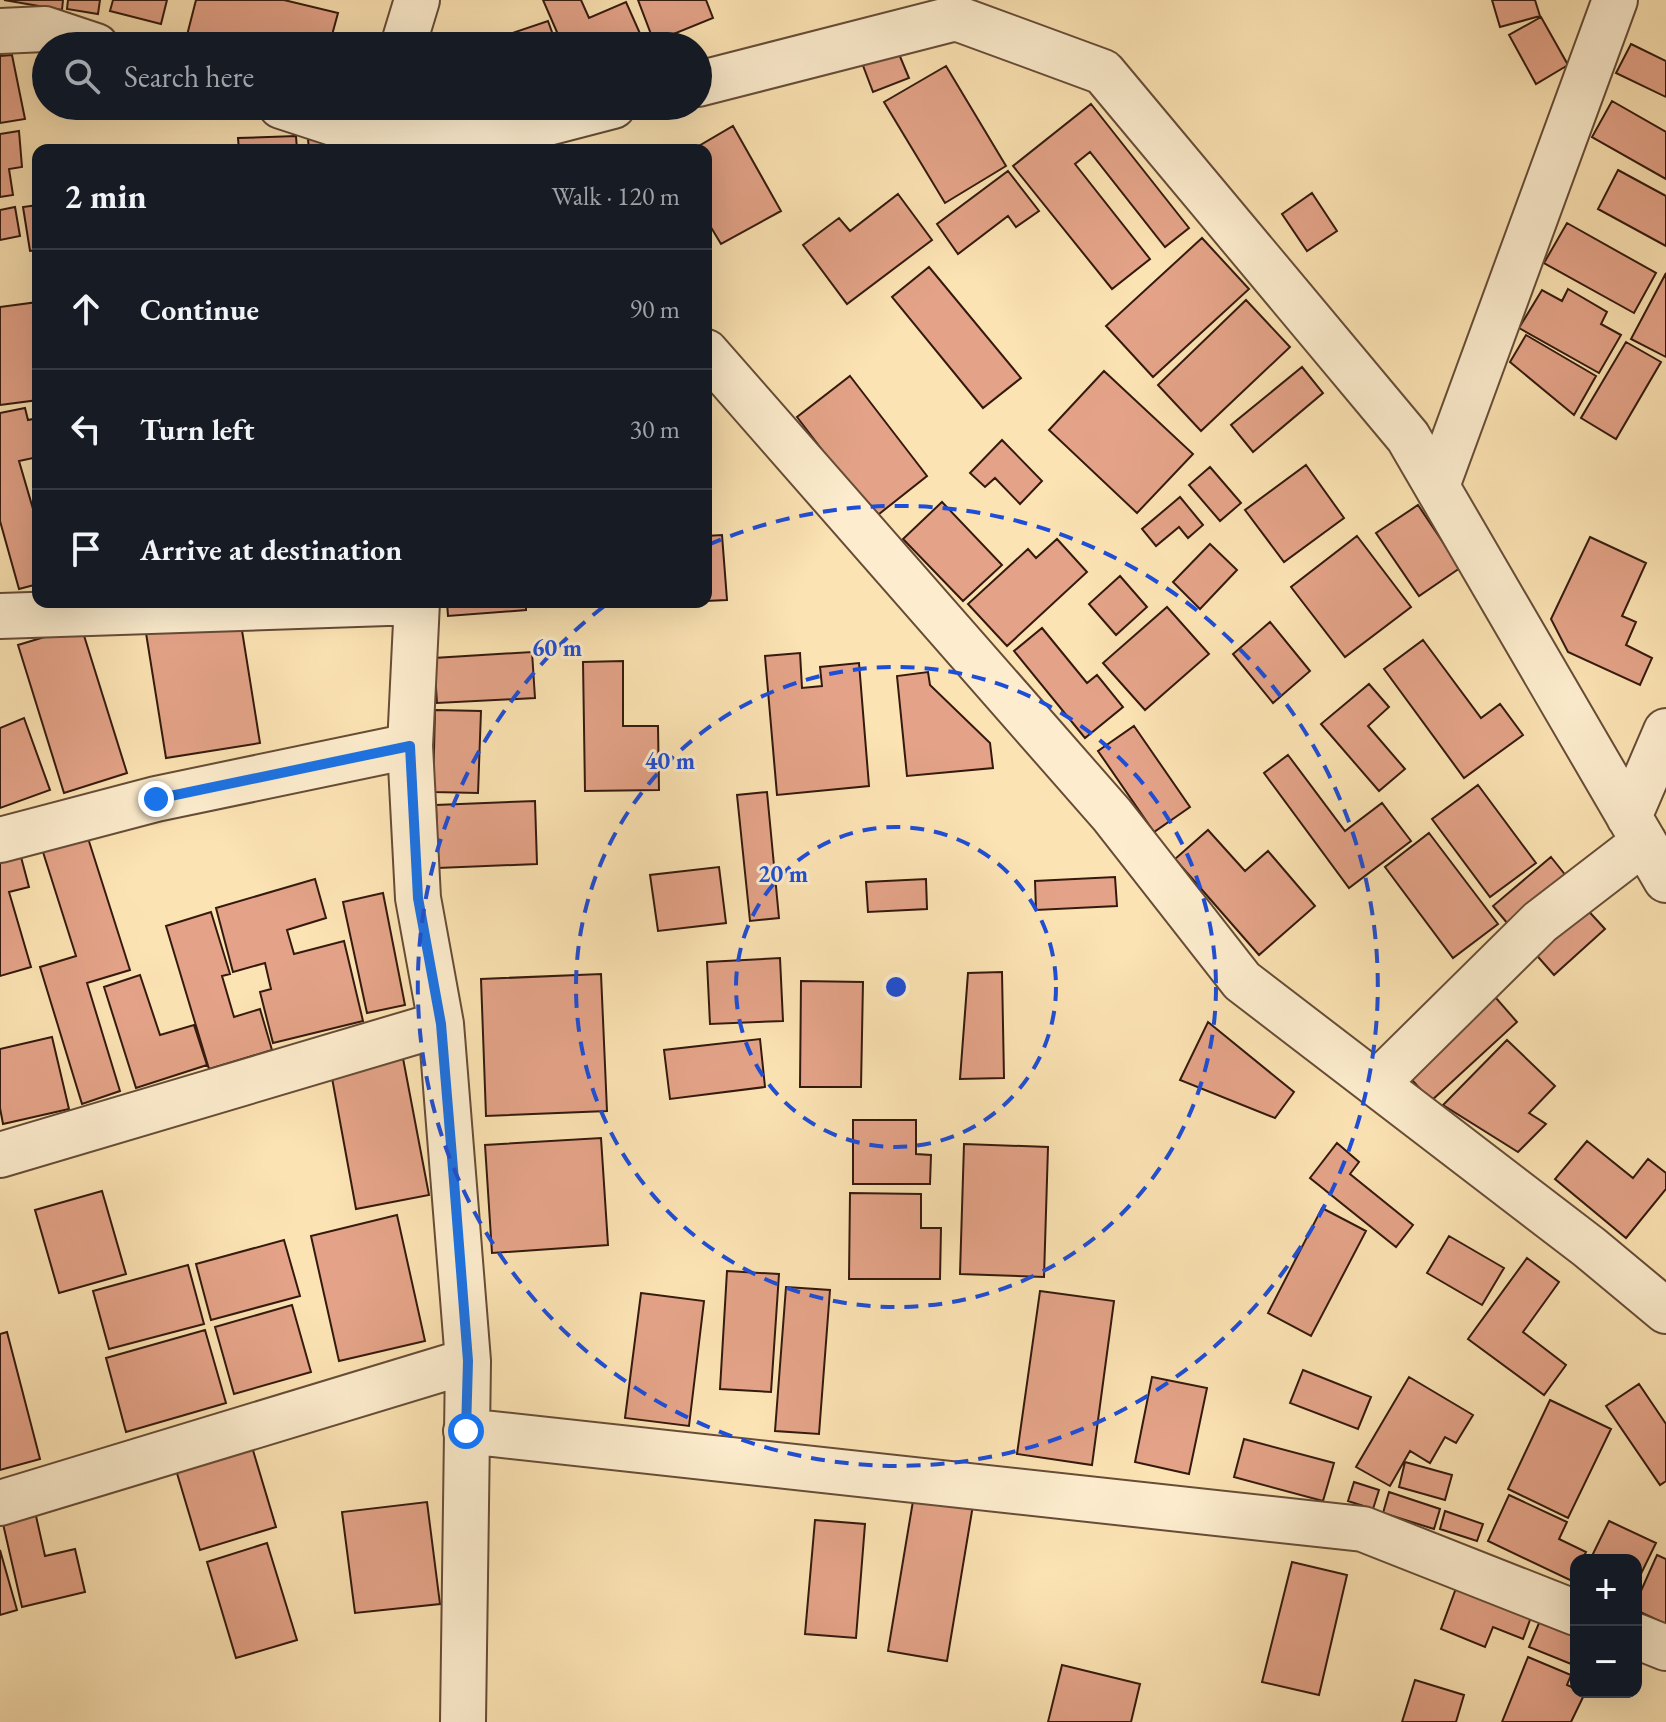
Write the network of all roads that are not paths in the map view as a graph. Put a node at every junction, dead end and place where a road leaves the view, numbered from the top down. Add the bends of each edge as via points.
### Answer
1 (417, 0) edge
2 (1615, 0) edge
3 (0, 31) edge
4 (54, 32) edge
5 (407, 32) edge
6 (712, 80) edge
7 (336, 120) edge
8 (576, 120) edge
9 (379, 131) edge
10 (521, 141) edge
11 (712, 359) edge
12 (1437, 486) junction
13 (238, 608) edge
14 (417, 608) edge
15 (0, 616) edge
16 (1666, 731) edge
17 (410, 746) junction
18 (1636, 829) junction
19 (0, 840) edge
20 (1666, 880) edge
21 (441, 1024) junction
22 (1376, 1084) junction
23 (0, 1155) edge
24 (1666, 1311) edge
25 (468, 1361) junction
26 (466, 1431) junction
27 (0, 1503) edge
28 (1570, 1611) edge
29 (1642, 1638) edge
30 (1666, 1648) edge
31 (463, 1722) edge

1 - 5 street
2 - 12 street
3 - 4 street
6 - 12 street via 956,18 1103,72 1408,437
7 - 9 street
8 - 10 street
9 - 10 street
11 - 22 street via 1112,815 1242,981
12 - 18 street
13 - 15 street
14 - 17 street
16 - 18 street
17 - 19 street via 156,799
17 - 21 street via 418,898
18 - 20 street
18 - 22 street
21 - 23 street
21 - 25 street
22 - 24 street
25 - 26 street
25 - 27 street
26 - 28 street via 1363,1529
26 - 31 street
29 - 30 street

